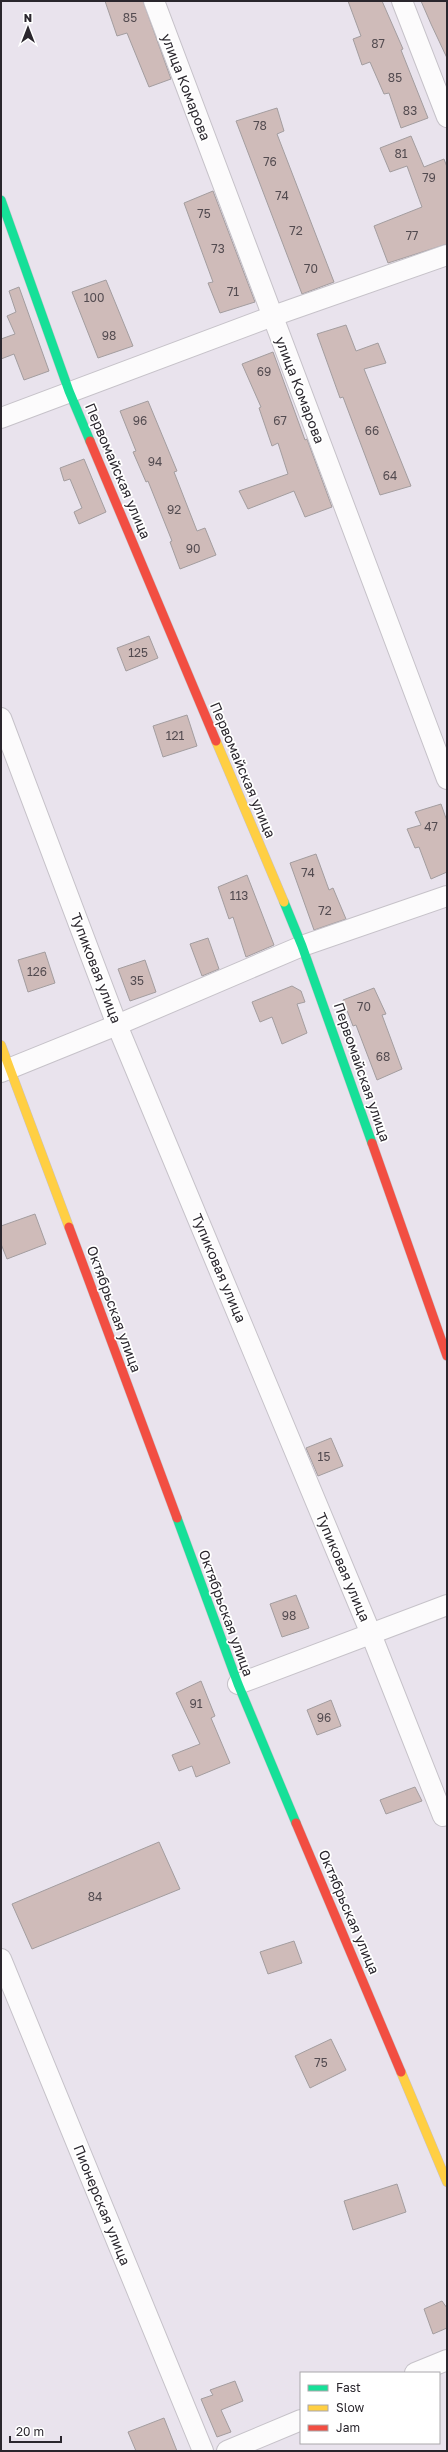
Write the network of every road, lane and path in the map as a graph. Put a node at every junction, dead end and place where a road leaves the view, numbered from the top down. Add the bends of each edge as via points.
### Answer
1 (154, 1) edge
2 (402, 1) edge
3 (447, 117) edge
4 (1, 200) edge
5 (447, 255) edge
6 (273, 316) junction
7 (69, 391) junction
8 (1, 418) edge
9 (1, 718) edge
10 (447, 779) edge
11 (447, 896) edge
12 (302, 946) junction
13 (118, 1025) junction
14 (1, 1045) edge
15 (6, 1070) edge
16 (447, 1356) edge
17 (447, 1605) edge
18 (371, 1634) junction
19 (238, 1684) junction
20 (443, 1816) dead end
21 (1, 1959) edge
22 (447, 2182) edge
23 (447, 2360) edge
24 (417, 2372) edge
25 (300, 2420) edge
26 (203, 2451) edge
27 (227, 2451) edge

1 - 6 street, улица Комарова
2 - 3 street
4 - 7 street, Первомайская улица
5 - 6 street
6 - 7 street
6 - 10 street, улица Комарова
7 - 8 street
7 - 12 street, Первомайская улица
9 - 13 street, Тупиковая улица
11 - 12 street
12 - 13 street
12 - 16 street, Первомайская улица
13 - 15 street
13 - 18 street, Тупиковая улица
14 - 15 street, Октябрьская улица
15 - 19 street, Октябрьская улица
17 - 18 street
18 - 19 street
18 - 20 street, Тупиковая улица
19 - 22 street, Октябрьская улица
21 - 26 street, Пионерская улица
23 - 24 street
25 - 27 street

